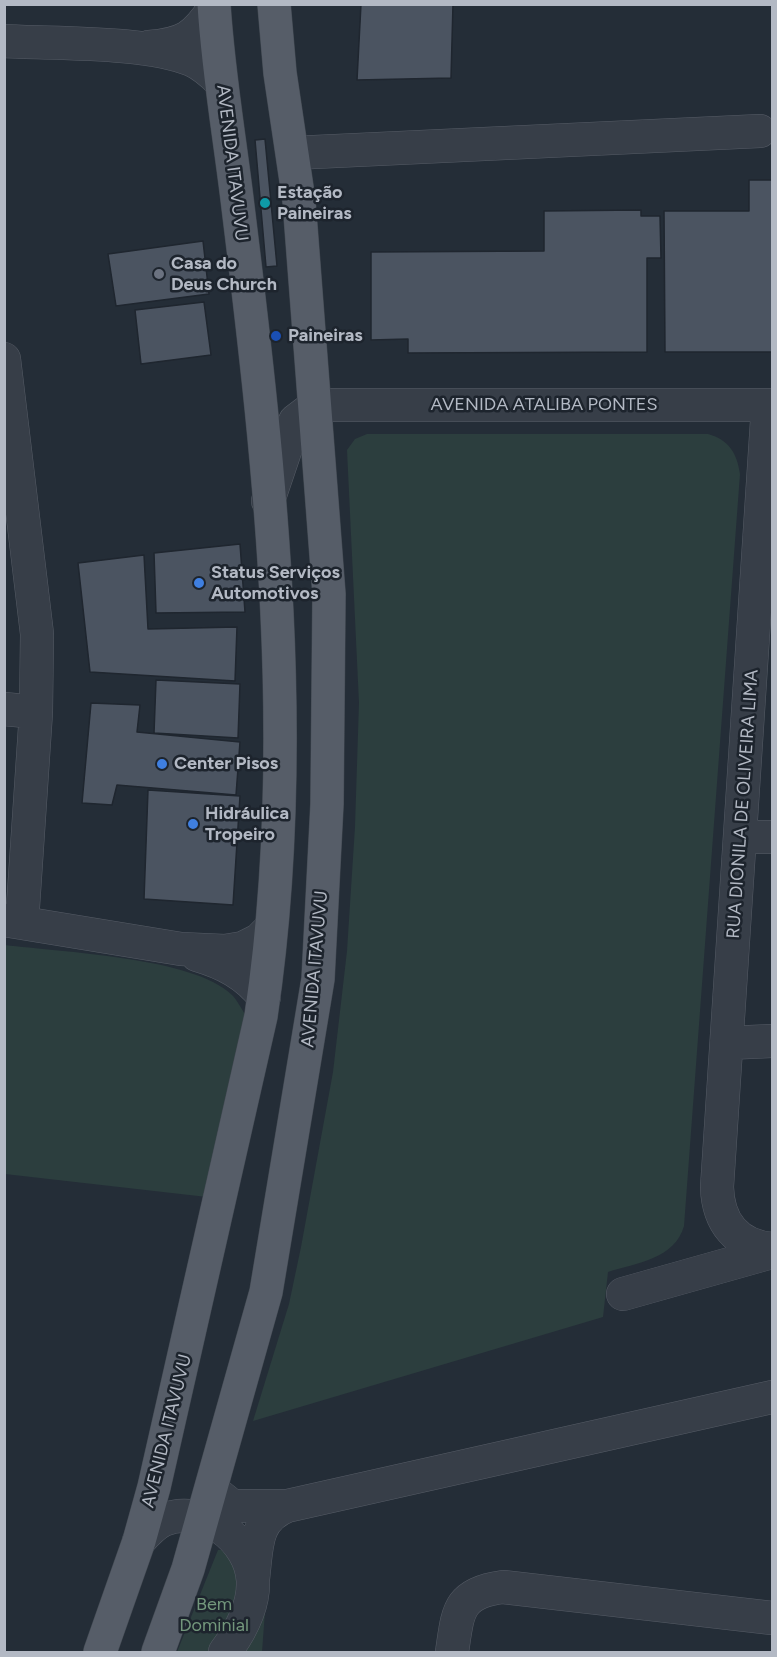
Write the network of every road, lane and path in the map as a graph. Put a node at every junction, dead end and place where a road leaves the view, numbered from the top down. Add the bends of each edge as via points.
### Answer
1 (274, 4) edge
2 (214, 6) edge
3 (4, 41) edge
4 (139, 48) junction
5 (221, 82) junction
6 (760, 131) dead end
7 (293, 153) junction
8 (4, 359) edge
9 (316, 405) junction
10 (770, 405) edge
11 (12, 494) edge
12 (268, 501) junction
13 (764, 623) edge
14 (20, 710) edge
15 (741, 837) junction
16 (772, 837) edge
17 (13, 921) edge
18 (271, 928) junction
19 (181, 949) junction
20 (264, 997) junction
21 (772, 1041) edge
22 (727, 1043) junction
23 (717, 1204) junction
24 (772, 1250) edge
25 (717, 1269) junction
26 (623, 1294) dead end
27 (772, 1397) edge
28 (207, 1505) junction
29 (288, 1506) junction
30 (139, 1541) junction
31 (253, 1579) junction
32 (772, 1618) edge
33 (100, 1653) edge
34 (158, 1653) edge
35 (225, 1653) edge
36 (452, 1653) edge

1 - 7 main road, AVENIDA ITAVUVU
2 - 4 street via 190,38
2 - 5 main road, AVENIDA ITAVUVU
3 - 4 street
4 - 5 street via 190,59
5 - 12 main road, AVENIDA ITAVUVU
6 - 7 street
7 - 9 main road, AVENIDA ITAVUVU
8 - 11 street
9 - 10 street, AVENIDA ATALIBA PONTES
9 - 12 street, AVENIDA ITAVUVU via 296,421
9 - 28 main road, AVENIDA ITAVUVU via 329,594 327,804 318,979 266,1292
10 - 13 street, RUA DIONILA DE OLIVEIRA LIMA
11 - 14 street via 37,634
12 - 18 main road, AVENIDA ITAVUVU via 277,609 279,800
13 - 15 street, RUA DIONILA DE OLIVEIRA LIMA
14 - 17 street
15 - 16 street
15 - 22 street, RUA DIONILA DE OLIVEIRA LIMA
17 - 19 street
18 - 19 street via 243,948
18 - 20 main road, AVENIDA ITAVUVU
19 - 20 street via 236,971
20 - 30 main road, AVENIDA ITAVUVU via 197,1303
21 - 22 street
22 - 23 street, RUA DIONILA DE OLIVEIRA LIMA
23 - 24 street via 735,1235 746,1244
23 - 25 street, RUA DIONILA DE OLIVEIRA LIMA
24 - 25 street
25 - 26 street
27 - 29 street
28 - 29 street
28 - 30 street, AVENIDA ITAVUVU via 164,1520
28 - 31 street, AVENIDA ITAVUVU via 239,1541 248,1556
28 - 34 main road, AVENIDA ITAVUVU
29 - 31 street via 272,1512 260,1530
30 - 33 main road, AVENIDA ITAVUVU
31 - 35 street, AVENIDA ITAVUVU via 242,1630
32 - 36 street via 503,1587 482,1590 467,1598 458,1613

